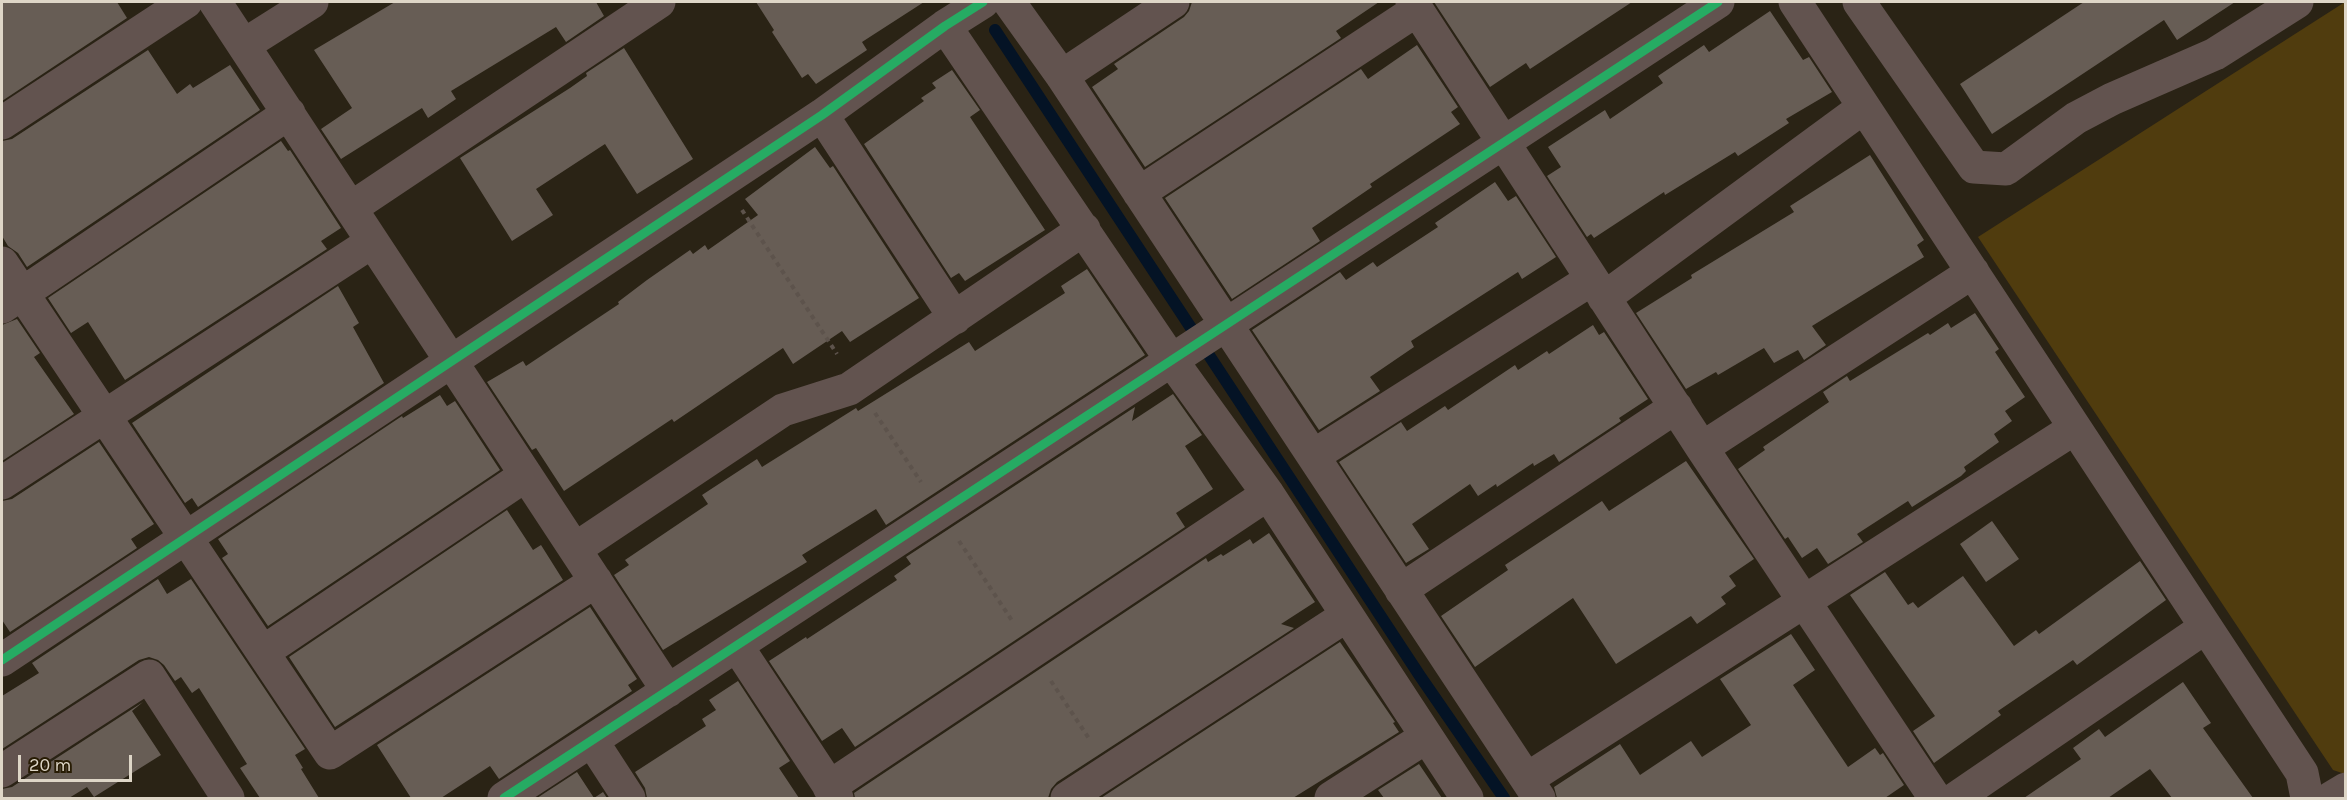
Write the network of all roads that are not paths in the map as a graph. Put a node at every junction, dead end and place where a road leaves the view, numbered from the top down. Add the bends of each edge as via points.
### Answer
1 (186, 2) edge
2 (215, 2) edge
3 (312, 2) edge
4 (659, 2) edge
5 (983, 2) edge
6 (1009, 2) edge
7 (1173, 2) edge
8 (1718, 2) edge
9 (1795, 2) edge
10 (1860, 2) edge
11 (2297, 2) edge
12 (1415, 6) edge
13 (945, 26) junction
14 (244, 45) junction
15 (1062, 76) junction
16 (1864, 107) junction
17 (289, 113) junction
18 (822, 115) junction
19 (2, 123) edge
20 (1503, 143) junction
21 (1139, 193) junction
22 (351, 208) junction
23 (1084, 229) junction
24 (372, 242) junction
25 (2, 263) edge
26 (1973, 272) junction
27 (1598, 288) junction
28 (12, 300) edge
29 (955, 318) junction
30 (1226, 324) junction
31 (1172, 361) junction
32 (452, 362) junction
33 (1676, 407) junction
34 (104, 416) junction
35 (2075, 428) junction
36 (1702, 448) junction
37 (1313, 456) junction
38 (526, 475) junction
39 (2, 483) edge
40 (1268, 494) junction
41 (186, 538) junction
42 (575, 549) junction
43 (596, 581) junction
44 (1401, 590) junction
45 (1803, 602) junction
46 (1346, 616) junction
47 (2206, 627) junction
48 (737, 645) junction
49 (263, 652) junction
50 (2, 660) edge
51 (668, 691) junction
52 (1426, 736) junction
53 (592, 741) junction
54 (2, 771) edge
55 (1533, 789) edge
56 (2346, 789) edge
57 (833, 793) edge
58 (228, 798) edge
59 (504, 798) edge
60 (629, 798) edge
61 (1067, 798) edge
62 (1331, 798) edge
63 (1467, 798) edge
64 (1935, 798) edge
65 (1956, 798) edge
66 (2307, 798) edge
67 (2331, 798) edge

1 - 19 street
2 - 14 street
3 - 14 street
4 - 22 street
5 - 13 street
6 - 15 street
7 - 15 street
8 - 20 street
9 - 16 street
10 - 11 street via 1974,167 2006,169 2076,118 2216,54
12 - 20 street
12 - 21 street
13 - 18 street
13 - 23 street
14 - 17 street
15 - 21 street
16 - 26 street
16 - 27 street
17 - 22 street
17 - 28 street
18 - 29 street
18 - 32 street
20 - 27 street
20 - 30 street
21 - 30 street
22 - 24 street
23 - 29 street
23 - 31 street
24 - 32 street
24 - 34 street
25 - 28 street
26 - 35 street
26 - 36 street
27 - 33 street
27 - 37 street
28 - 34 street
29 - 42 street via 849,389 783,410
30 - 31 street
30 - 37 street
31 - 40 street
31 - 48 street
32 - 38 street
32 - 41 street
33 - 36 street
33 - 44 street
34 - 39 street
34 - 41 street
35 - 45 street
35 - 47 street
36 - 45 street
37 - 44 street
38 - 42 street
38 - 49 street
40 - 46 street
40 - 57 street
41 - 49 street
41 - 50 street
42 - 43 street
43 - 49 street via 330,753
43 - 51 street
44 - 55 street
45 - 55 street
45 - 64 street
46 - 52 street
46 - 61 street
47 - 65 street
47 - 66 street via 2302,773
48 - 51 street
48 - 57 street
51 - 53 street
52 - 62 street
52 - 63 street
53 - 59 street
53 - 60 street
54 - 58 street via 149,676
56 - 67 street

